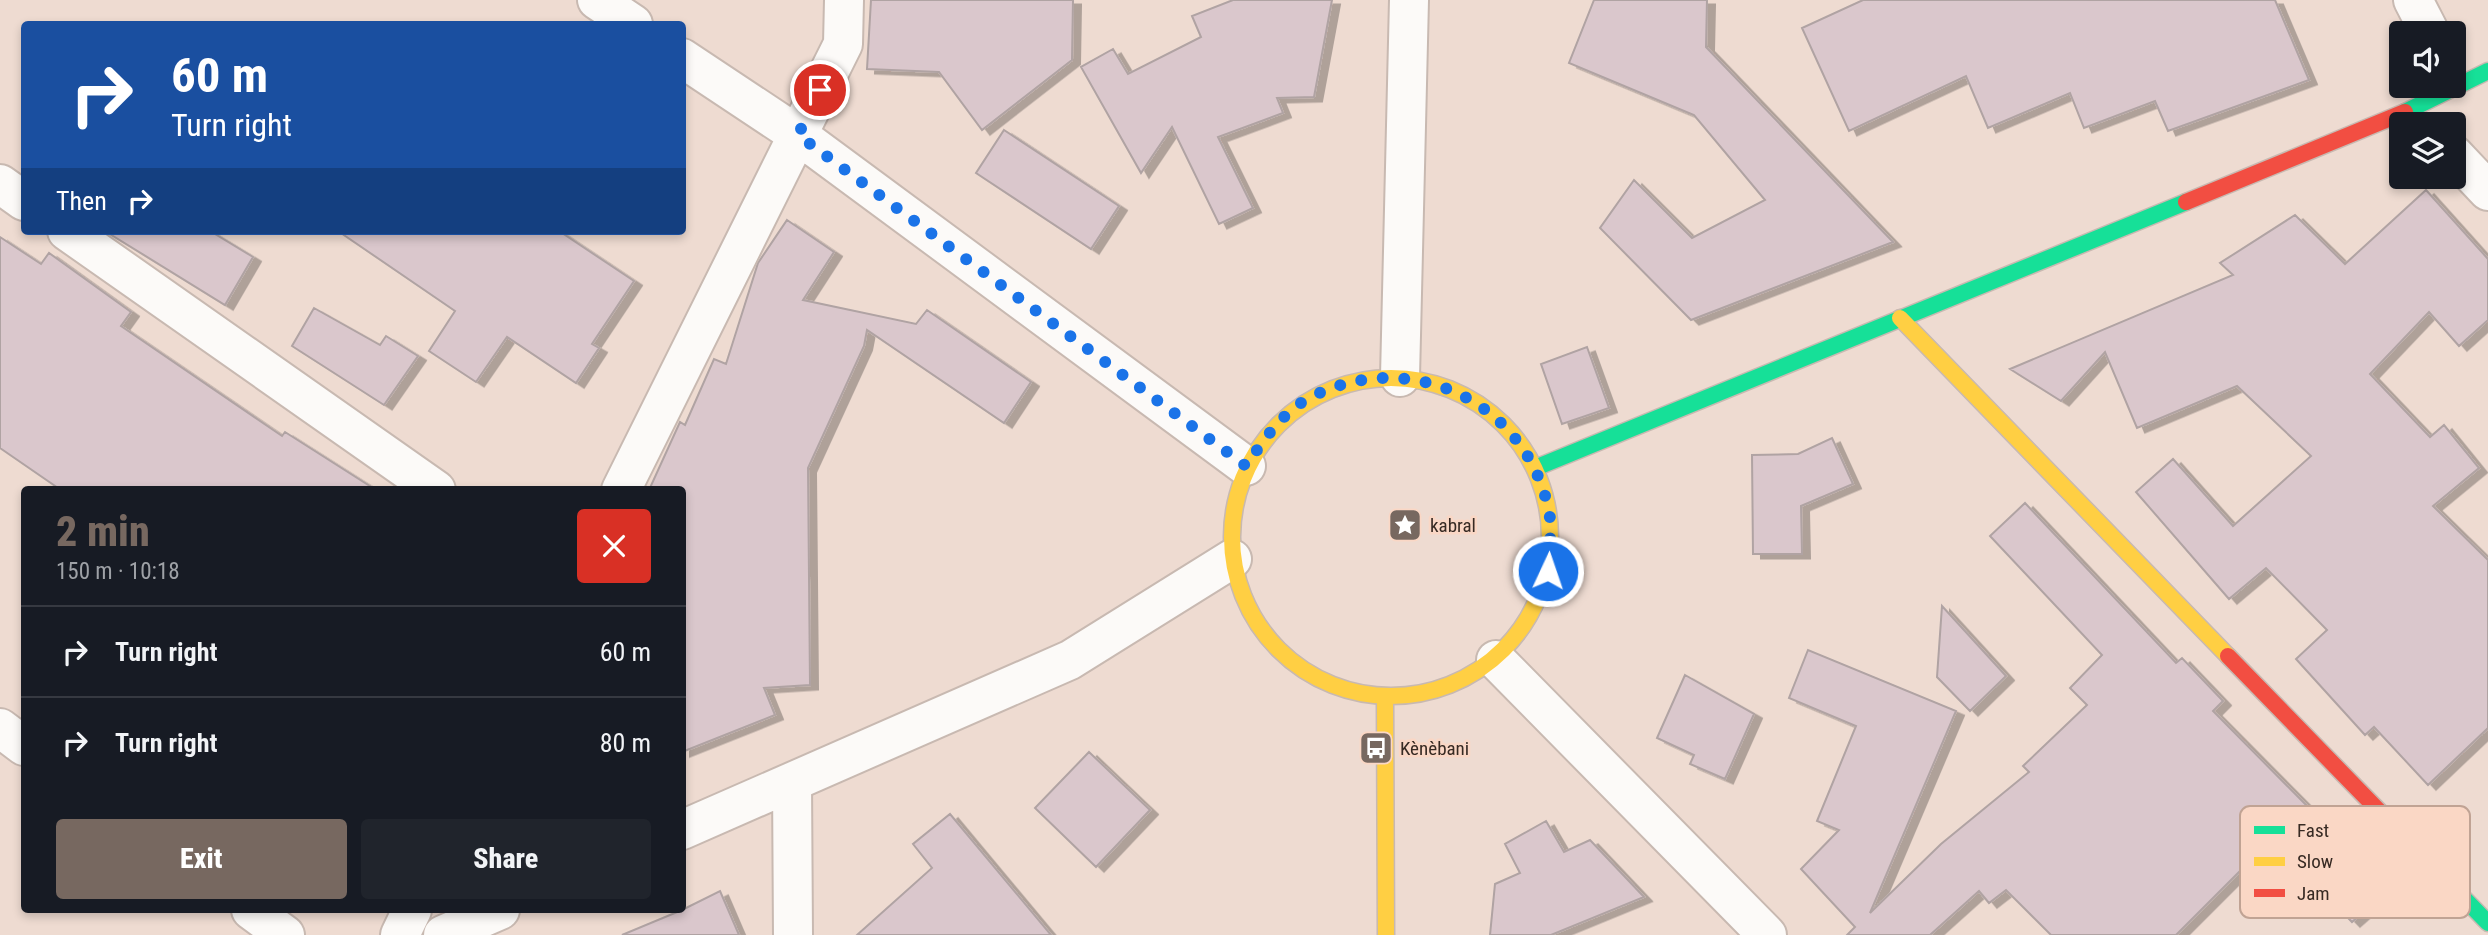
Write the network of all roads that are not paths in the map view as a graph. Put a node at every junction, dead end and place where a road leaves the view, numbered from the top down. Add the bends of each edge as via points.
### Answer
1 (597, 0) edge
2 (844, 0) edge
3 (1409, 0) edge
4 (2413, 0) edge
5 (628, 21) edge
6 (2424, 21) edge
7 (686, 61) edge
8 (2442, 98) edge
9 (2423, 112) edge
10 (2389, 128) edge
11 (798, 135) junction
12 (2466, 168) edge
13 (0, 184) edge
14 (2488, 191) edge
15 (21, 199) edge
16 (73, 235) edge
17 (1900, 317) junction
18 (1400, 377) junction
19 (1246, 466) junction
20 (1535, 468) junction
21 (430, 486) edge
22 (623, 486) edge
23 (1232, 559) junction
24 (1496, 660) junction
25 (1385, 698) junction
26 (0, 728) edge
27 (21, 744) edge
28 (792, 782) junction
29 (2374, 806) edge
30 (686, 828) edge
31 (2470, 904) edge
32 (255, 913) edge
33 (411, 913) edge
34 (492, 913) edge
35 (2488, 923) edge
36 (285, 935) edge
37 (400, 935) edge
38 (443, 935) edge
39 (793, 935) edge
40 (1386, 935) edge
41 (1767, 935) edge

1 - 5 street
2 - 11 street via 843,44
3 - 18 street
4 - 6 street
7 - 11 street
8 - 9 street
10 - 17 street
11 - 19 street
11 - 22 street
12 - 14 street
13 - 15 street
16 - 21 street
17 - 20 street
17 - 29 street
18 - 19 street via 1353,380 1309,398 1272,428
18 - 20 street via 1455,390 1502,421
19 - 23 street via 1233,512
20 - 24 street via 1550,519 1548,571 1529,620
23 - 25 street via 1250,612 1283,656 1330,686
23 - 28 street via 1070,660
24 - 25 street via 1462,681 1425,695
24 - 41 street
25 - 40 street
26 - 27 street
28 - 30 street
28 - 39 street
31 - 35 street
32 - 36 street
33 - 37 street
34 - 38 street

